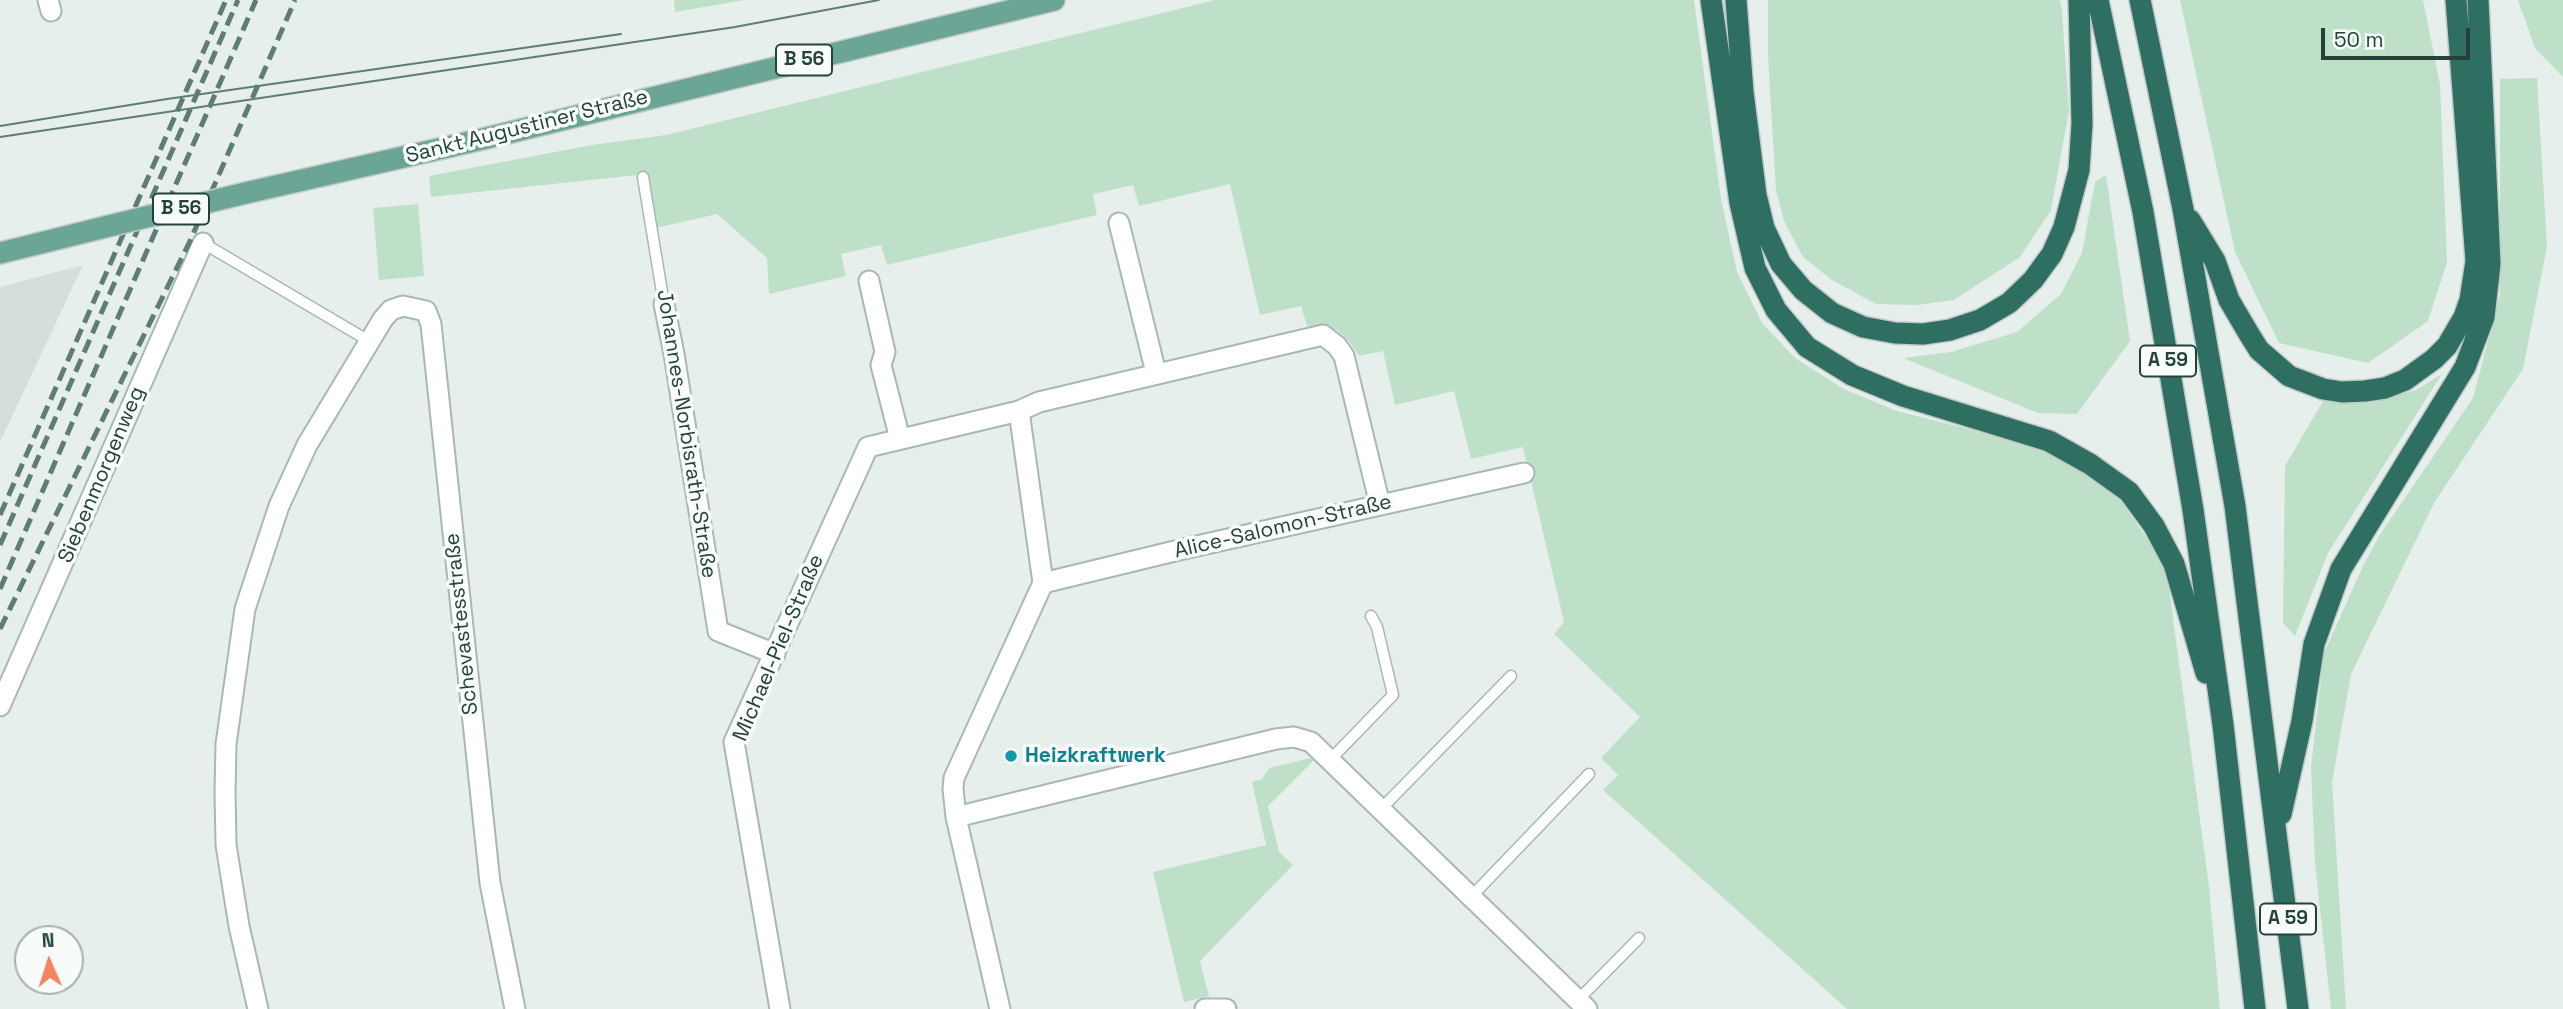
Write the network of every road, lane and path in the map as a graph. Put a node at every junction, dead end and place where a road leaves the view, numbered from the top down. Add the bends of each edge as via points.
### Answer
1 (1054, 0) edge
2 (1711, 0) edge
3 (1736, 0) edge
4 (2079, 0) edge
5 (2098, 0) edge
6 (2140, 0) edge
7 (2456, 0) edge
8 (2478, 0) edge
9 (643, 177) dead end
10 (2183, 209) junction
11 (1119, 223) dead end
12 (203, 243) joint
13 (0, 253) edge
14 (869, 281) dead end
15 (664, 304) joint
16 (369, 341) junction
17 (1156, 373) junction
18 (1019, 411) junction
19 (900, 439) junction
20 (1524, 473) dead end
21 (1380, 505) junction
22 (1043, 583) junction
23 (1371, 616) dead end
24 (775, 654) junction
25 (1511, 676) dead end
26 (0, 706) edge
27 (2223, 725) junction
28 (1331, 760) junction
29 (1589, 774) dead end
30 (1380, 810) junction
31 (956, 817) junction
32 (2277, 830) junction
33 (1471, 897) junction
34 (1639, 938) dead end
35 (1582, 1005) edge
36 (258, 1009) edge
37 (515, 1009) edge
38 (780, 1009) edge
39 (1000, 1009) edge
40 (1205, 1009) edge
41 (1226, 1009) edge
42 (2255, 1009) edge
43 (2298, 1009) edge

1 - 13 main road, Sankt Augustiner Straße / B 56, bridge
2 - 27 highway via 1740,203 1755,268 1776,310 1807,348 1852,375 1903,396 2049,441 2129,492 2174,564
3 - 4 highway via 1756,195 1763,228 1781,264 1803,290 1832,313 1863,327 1923,334 1980,320 2009,303 2052,254 2079,170
5 - 27 highway, A 59 via 2143,212
6 - 10 highway, A 59
7 - 10 highway via 2476,261 2464,317 2447,346 2421,371 2385,388 2342,392 2289,376 2259,350
8 - 32 highway via 2490,264 2484,317 2465,367 2341,569 2314,644
9 - 15 lane, Johannes-Norbisrath-Straße
10 - 32 highway, A 59 via 2235,506
11 - 17 street
12 - 16 lane
12 - 26 street, Siebenmorgenweg
14 - 19 street via 886,352 881,365
15 - 24 street, Johannes-Norbisrath-Straße via 718,631
16 - 36 street via 307,445 279,506 243,620 226,744 226,845
16 - 37 street, Schevastesstraße via 391,310 403,306 426,311 437,377 490,883
17 - 18 street, Michael-Piel-Straße
17 - 21 street, Michael-Piel-Straße via 1326,336 1344,356
18 - 19 street, Michael-Piel-Straße
18 - 22 street
19 - 24 street, Michael-Piel-Straße via 868,447
20 - 21 street, Alice-Salomon-Straße
21 - 22 street, Alice-Salomon-Straße
22 - 31 street via 954,778
23 - 28 lane via 1393,695
24 - 38 street, Michael-Piel-Straße via 734,743
25 - 30 lane
27 - 42 highway, A 59
28 - 30 street
28 - 31 street via 1311,742 1294,737 1276,739
29 - 33 lane
30 - 33 street
31 - 39 street
32 - 43 highway, A 59
33 - 35 street
34 - 35 lane
40 - 41 street

